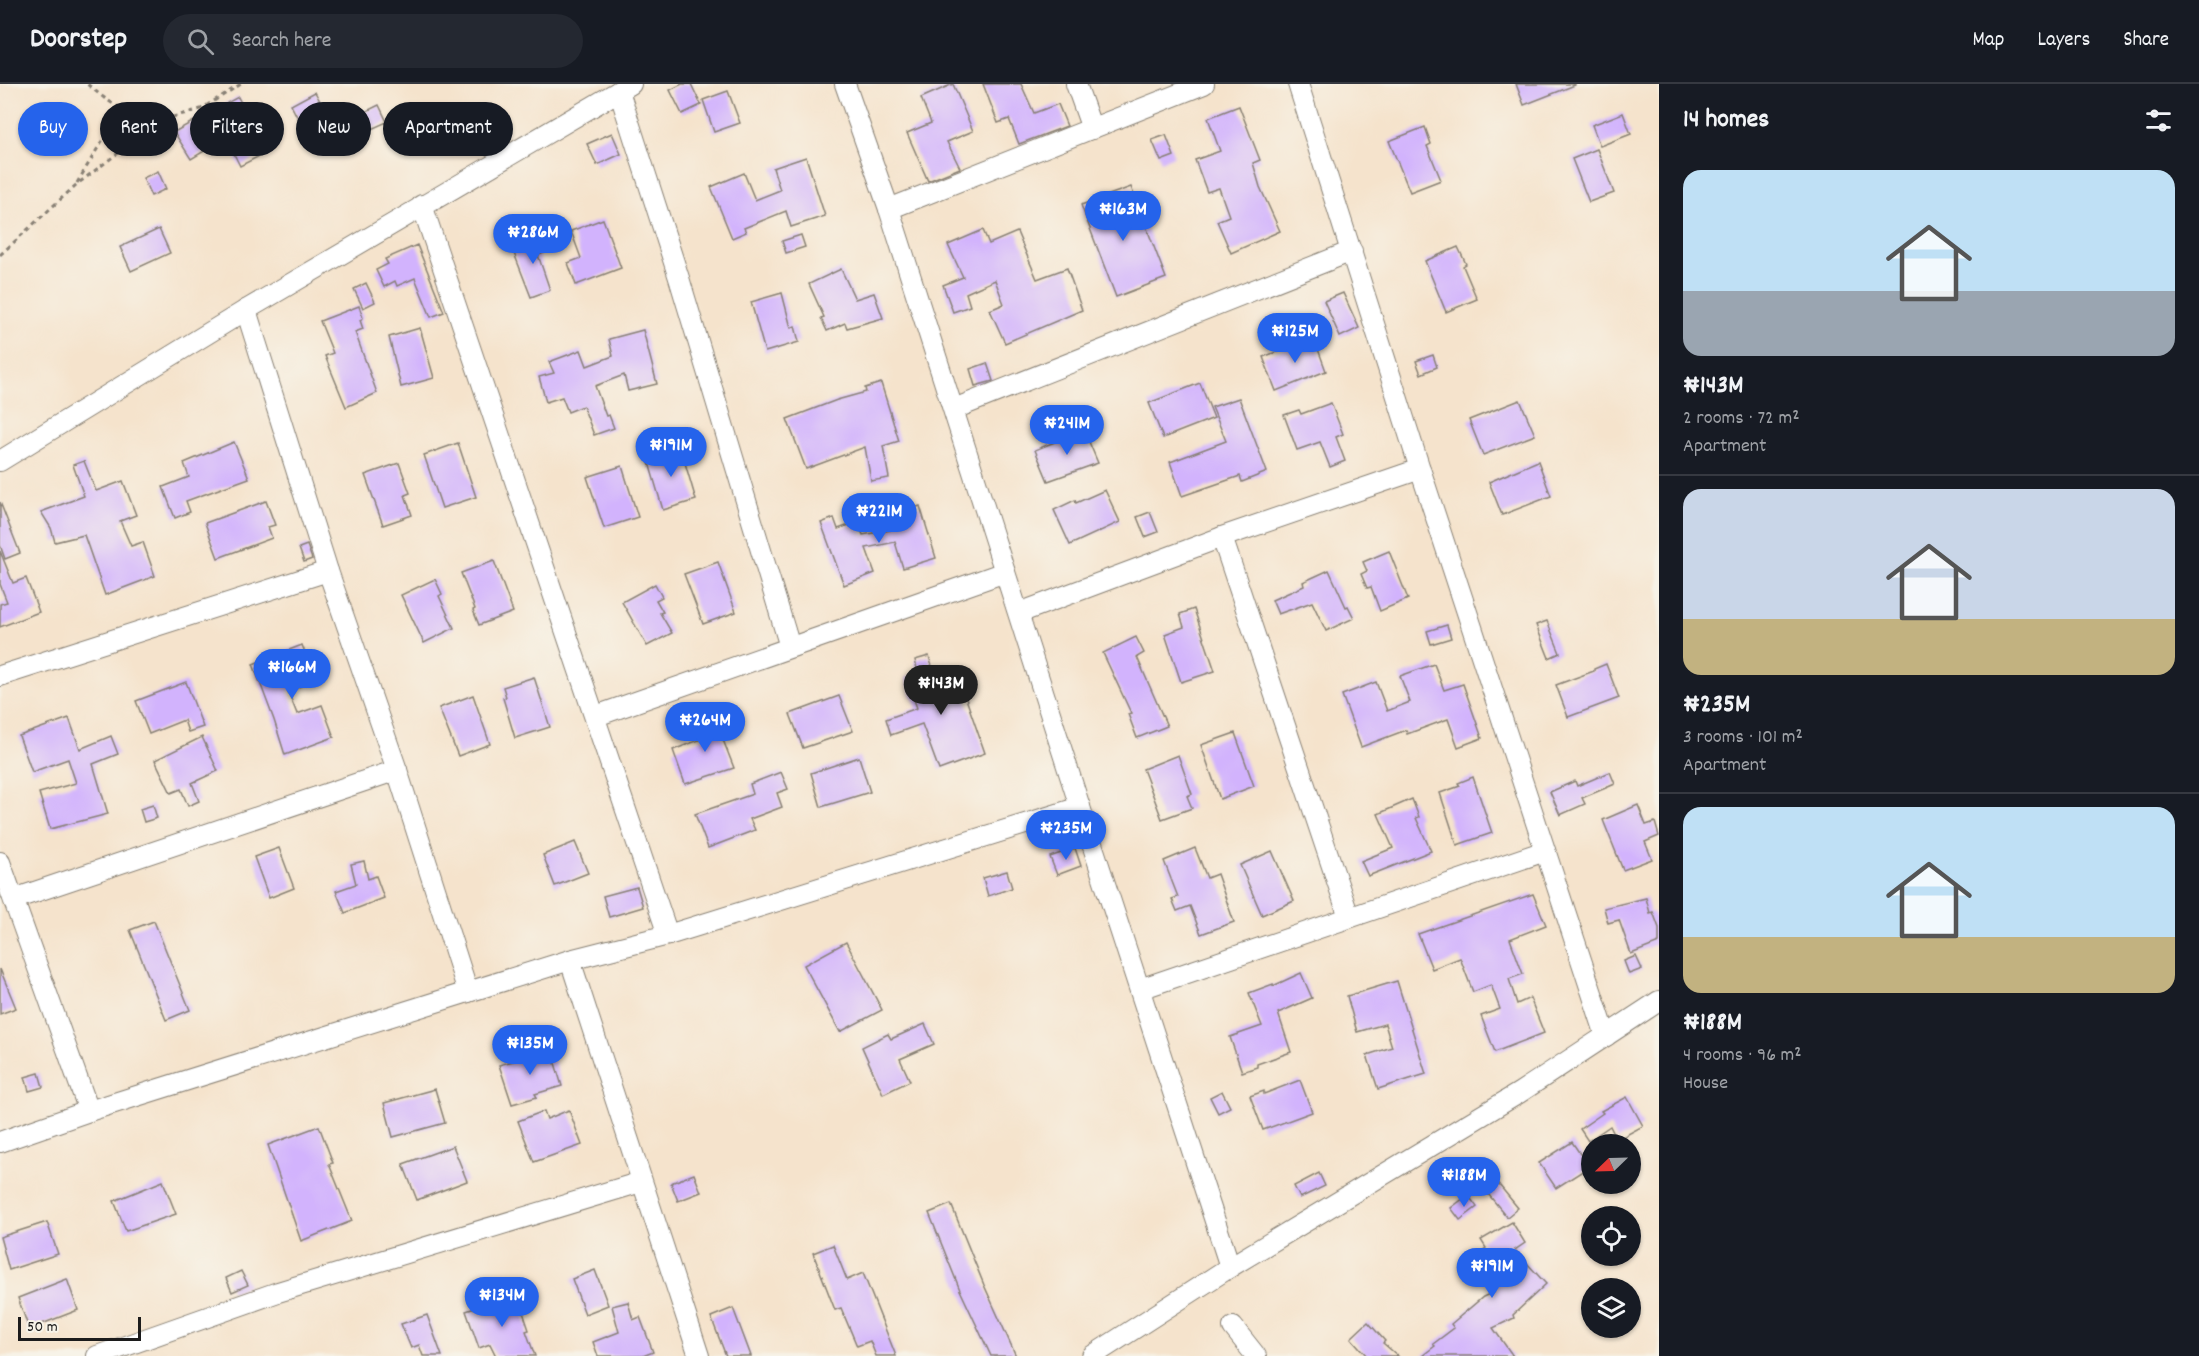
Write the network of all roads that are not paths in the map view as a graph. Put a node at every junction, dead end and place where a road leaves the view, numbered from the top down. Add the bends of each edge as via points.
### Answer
1 (845, 84) edge
2 (1076, 84) edge
3 (1204, 84) edge
4 (1298, 84) edge
5 (625, 87) edge
6 (1092, 129) junction
7 (422, 205) junction
8 (890, 209) junction
9 (1352, 251) junction
10 (246, 310) junction
11 (954, 410) junction
12 (0, 461) edge
13 (1420, 469) junction
14 (1222, 537) junction
15 (328, 571) junction
16 (1005, 572) junction
17 (1019, 612) junction
18 (790, 647) junction
19 (0, 676) edge
20 (596, 716) junction
21 (397, 770) junction
22 (1080, 807) junction
23 (1545, 851) junction
24 (0, 861) edge
25 (14, 899) junction
26 (1349, 917) junction
27 (668, 935) junction
28 (570, 960) junction
29 (1140, 989) junction
30 (468, 992) junction
31 (1659, 1001) edge
32 (1606, 1036) junction
33 (89, 1111) junction
34 (0, 1142) edge
35 (641, 1182) junction
36 (1230, 1267) junction
37 (1233, 1327) dead end
38 (151, 1347) edge
39 (98, 1356) edge
40 (699, 1356) edge
41 (1092, 1356) edge
42 (1256, 1356) edge

1 - 8 street
2 - 6 street
3 - 6 street
4 - 9 street
5 - 7 street
5 - 18 street
6 - 8 street
7 - 10 street
7 - 20 street
8 - 11 street
9 - 11 street
9 - 13 street
10 - 12 street
10 - 15 street
11 - 16 street
13 - 14 street
13 - 23 street
14 - 17 street
14 - 26 street
15 - 19 street
15 - 21 street
16 - 17 street
16 - 18 street
17 - 22 street
18 - 20 street
20 - 27 street
21 - 25 street
21 - 30 street
22 - 27 street
22 - 29 street
23 - 26 street
23 - 32 street
24 - 25 street
25 - 33 street
26 - 29 street
27 - 28 street
28 - 30 street
28 - 35 street
29 - 36 street
30 - 33 street
31 - 32 street
32 - 36 street via 1519,1093
33 - 34 street
35 - 38 street via 278,1292
35 - 40 street
36 - 41 street
37 - 42 street
38 - 39 street

